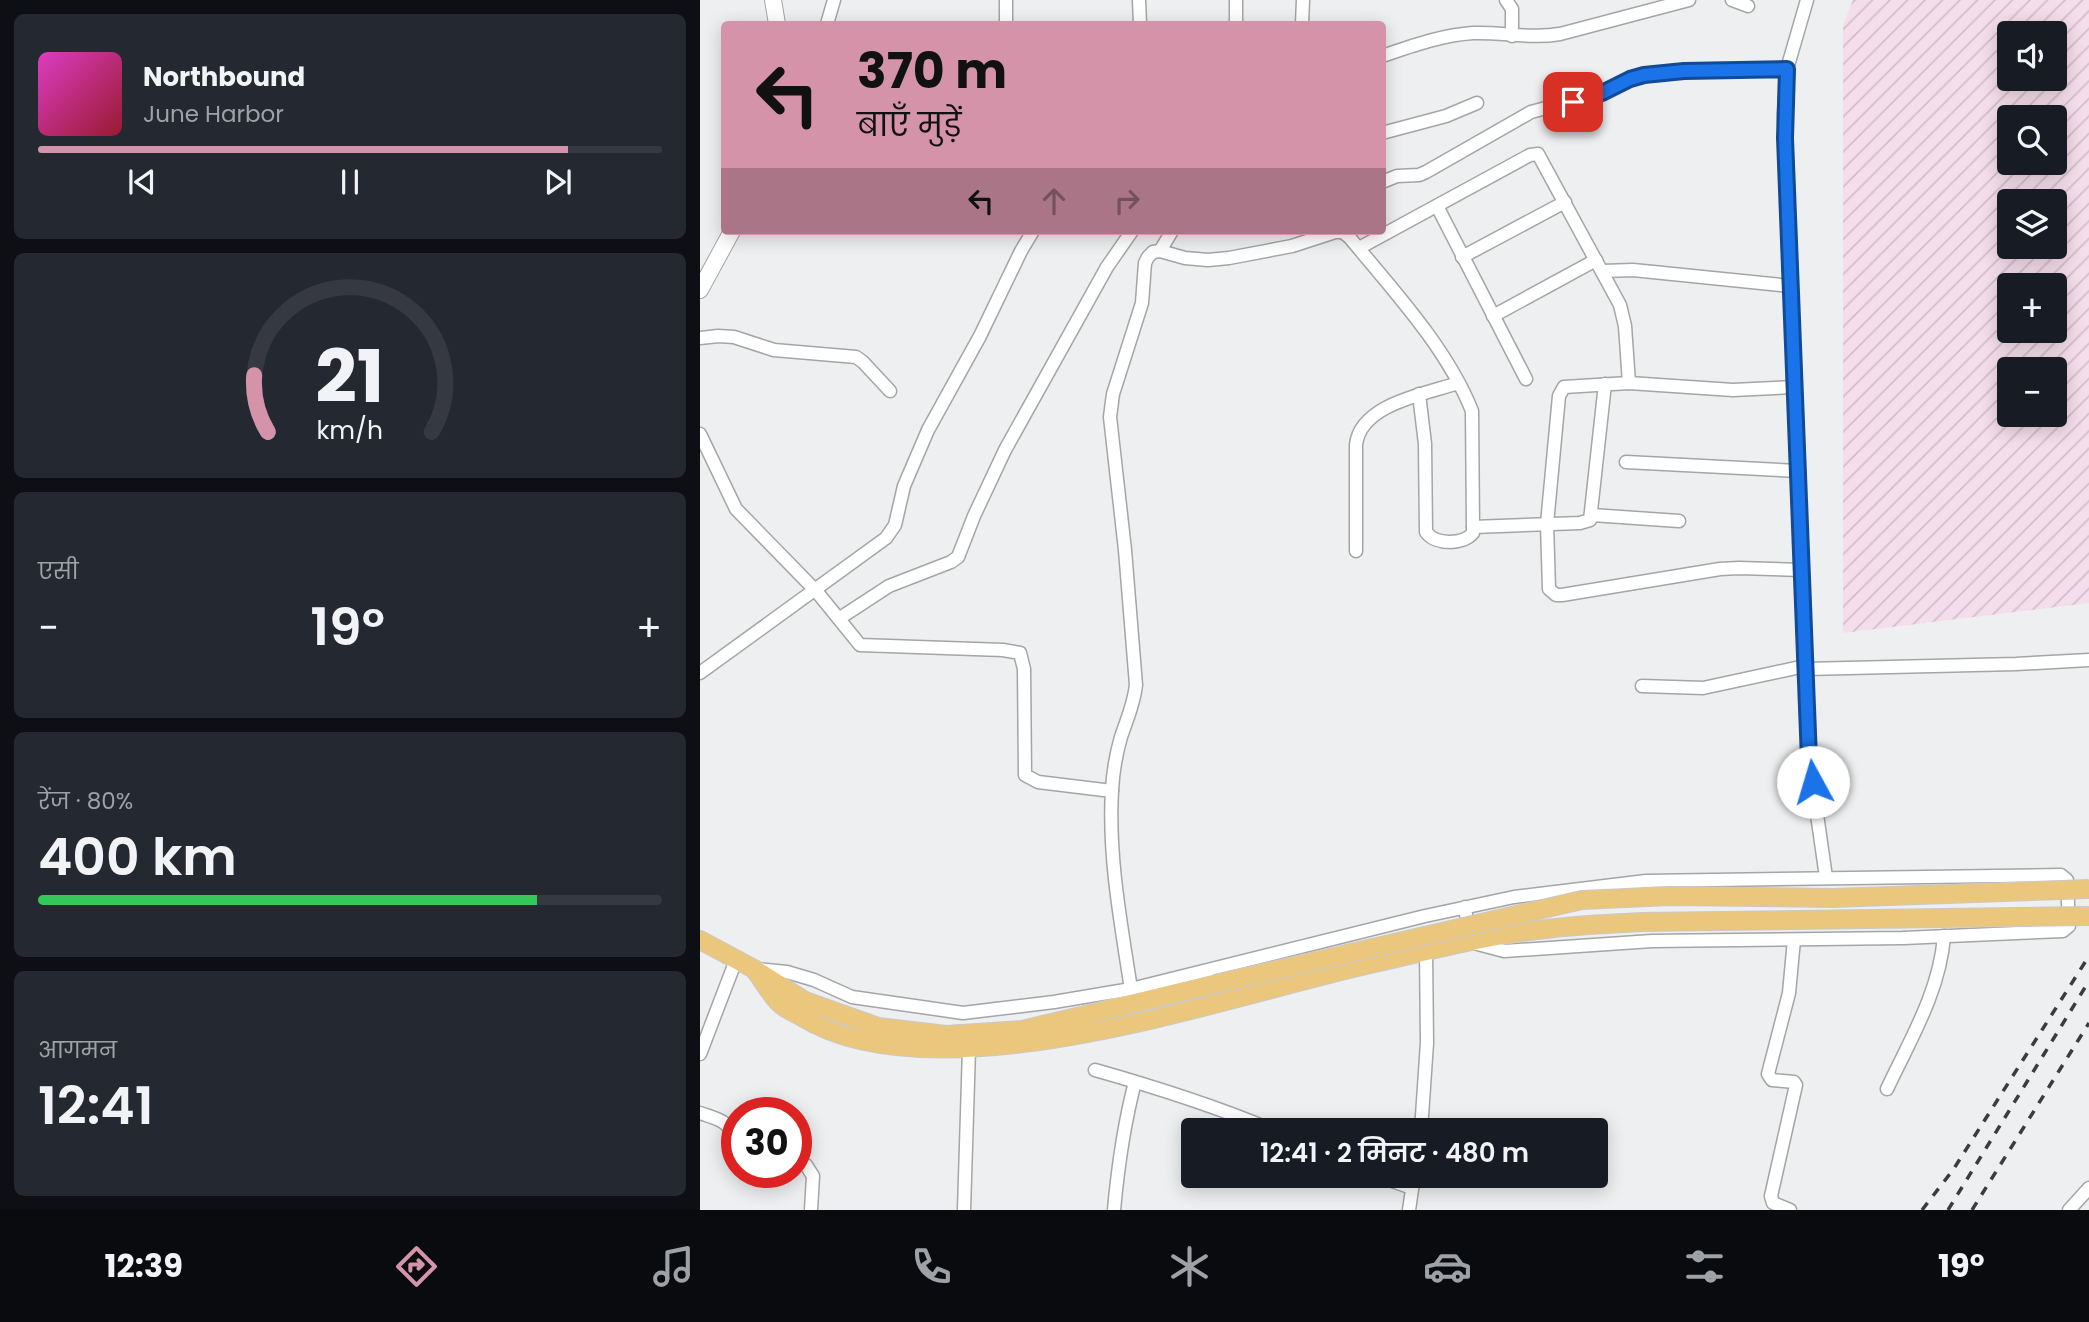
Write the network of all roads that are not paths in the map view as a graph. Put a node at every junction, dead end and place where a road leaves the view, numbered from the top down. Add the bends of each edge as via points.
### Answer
1 (773, 0) edge
2 (834, 0) edge
3 (1006, 0) edge
4 (1139, 0) edge
5 (1236, 0) edge
6 (1303, 0) edge
7 (1506, 0) edge
8 (1689, 0) edge
9 (1732, 0) edge
10 (1807, 0) edge
11 (1748, 6) dead end
12 (776, 21) edge
13 (828, 21) edge
14 (1006, 21) edge
15 (1140, 21) edge
16 (1236, 21) edge
17 (1302, 21) edge
18 (1512, 36) junction
19 (1386, 55) edge
20 (1787, 69) junction
21 (1477, 103) dead end
22 (1386, 132) edge
23 (1386, 180) edge
24 (1565, 202) junction
25 (1437, 206) junction
26 (1386, 233) edge
27 (730, 235) edge
28 (1031, 235) edge
29 (1129, 235) edge
30 (1170, 235) edge
31 (1326, 235) edge
32 (1346, 235) edge
33 (1383, 235) edge
34 (1359, 248) junction
35 (1160, 251) junction
36 (1462, 257) junction
37 (1599, 265) junction
38 (1791, 286) junction
39 (700, 290) edge
40 (1493, 316) junction
41 (700, 338) edge
42 (1526, 379) dead end
43 (1458, 383) junction
44 (1629, 383) junction
45 (1605, 384) junction
46 (1795, 387) junction
47 (890, 391) dead end
48 (1419, 394) junction
49 (700, 434) edge
50 (1626, 462) dead end
51 (1798, 471) junction
52 (1592, 515) junction
53 (1679, 521) dead end
54 (1547, 524) junction
55 (1473, 527) junction
56 (1356, 551) dead end
57 (1802, 570) junction
58 (816, 590) junction
59 (838, 616) junction
60 (2089, 660) edge
61 (1806, 669) junction
62 (700, 673) edge
63 (1642, 686) dead end
64 (1112, 790) junction
65 (1826, 877) junction
66 (2089, 889) edge
67 (1465, 907) junction
68 (2089, 916) edge
69 (1944, 936) junction
70 (700, 940) edge
71 (1794, 940) junction
72 (1470, 942) junction
73 (1426, 952) junction
74 (736, 960) junction
75 (754, 969) junction
76 (1131, 989) junction
77 (969, 1049) junction
78 (700, 1054) edge
79 (1094, 1070) dead end
80 (1135, 1082) junction
81 (1887, 1089) dead end
82 (700, 1113) edge
83 (1243, 1118) edge
84 (1421, 1118) edge
85 (721, 1122) edge
86 (812, 1174) edge
87 (1412, 1188) edge
88 (2089, 1188) edge
89 (811, 1210) edge
90 (964, 1210) edge
91 (1114, 1210) edge
92 (1409, 1210) edge
93 (1790, 1210) edge
94 (2069, 1210) edge

1 - 12 street
2 - 13 street
3 - 14 street
4 - 15 street
5 - 16 street
6 - 17 street
7 - 18 street via 1512,9
8 - 18 street via 1560,34
9 - 11 street
10 - 20 street
18 - 19 street via 1473,33
20 - 23 street via 1637,77 1602,93 1531,112 1426,172
20 - 38 street via 1784,114
21 - 22 street
24 - 25 street via 1535,153
24 - 36 street
24 - 37 street
25 - 26 street
25 - 36 street
27 - 39 street
28 - 58 street via 928,430 904,485 895,525 886,538
29 - 59 street via 1005,450 958,557 889,586
30 - 35 street
31 - 35 street via 1229,258 1185,258
32 - 34 street
33 - 34 street
34 - 43 street via 1429,335
35 - 64 street via 1153,252 1145,263 1142,303 1110,417 1136,685 1116,756
36 - 40 street
37 - 38 street
37 - 40 street
37 - 44 street via 1622,312
38 - 46 street
40 - 42 street
41 - 47 street via 734,337 774,350 856,357
43 - 48 street
43 - 55 street via 1474,423
44 - 45 street
44 - 46 street via 1733,390
45 - 52 street
45 - 54 street via 1569,385 1560,390
46 - 51 street
48 - 55 street via 1426,532 1436,541 1462,540 1473,533
48 - 56 street via 1393,404 1357,437
49 - 58 street via 736,509
50 - 51 street
51 - 57 street
52 - 53 street
52 - 54 street via 1586,522
54 - 55 street
54 - 57 street via 1549,589 1556,596 1730,568
57 - 61 street
58 - 59 street
58 - 62 street
59 - 64 street via 860,645 1020,653 1025,775 1038,782
60 - 61 street
61 - 63 street via 1703,688
61 - 65 street via 1809,759
64 - 76 street via 1114,861
65 - 67 street via 1646,881
65 - 69 street via 2061,875 2067,880 2066,929
66 - 75 main road, bridge via 1582,900 1022,1030 946,1035 878,1027 805,1001
67 - 72 street
67 - 76 street
68 - 72 main road, bridge via 1642,922 1545,929
69 - 71 street
69 - 81 street via 1941,968
70 - 74 main road
71 - 72 street via 1652,941 1504,951
71 - 93 street via 1788,993 1768,1074 1772,1080 1796,1085 1771,1196 1773,1203
72 - 73 main road
73 - 77 main road via 1115,1028
73 - 84 street via 1427,1043
74 - 75 main road
74 - 78 street
75 - 76 street via 787,972 852,997 963,1013
75 - 77 main road via 780,1003 819,1027 858,1040
77 - 90 street
79 - 80 street
80 - 83 street
80 - 91 street via 1118,1159
82 - 85 street
86 - 89 street
87 - 92 street
88 - 94 street

